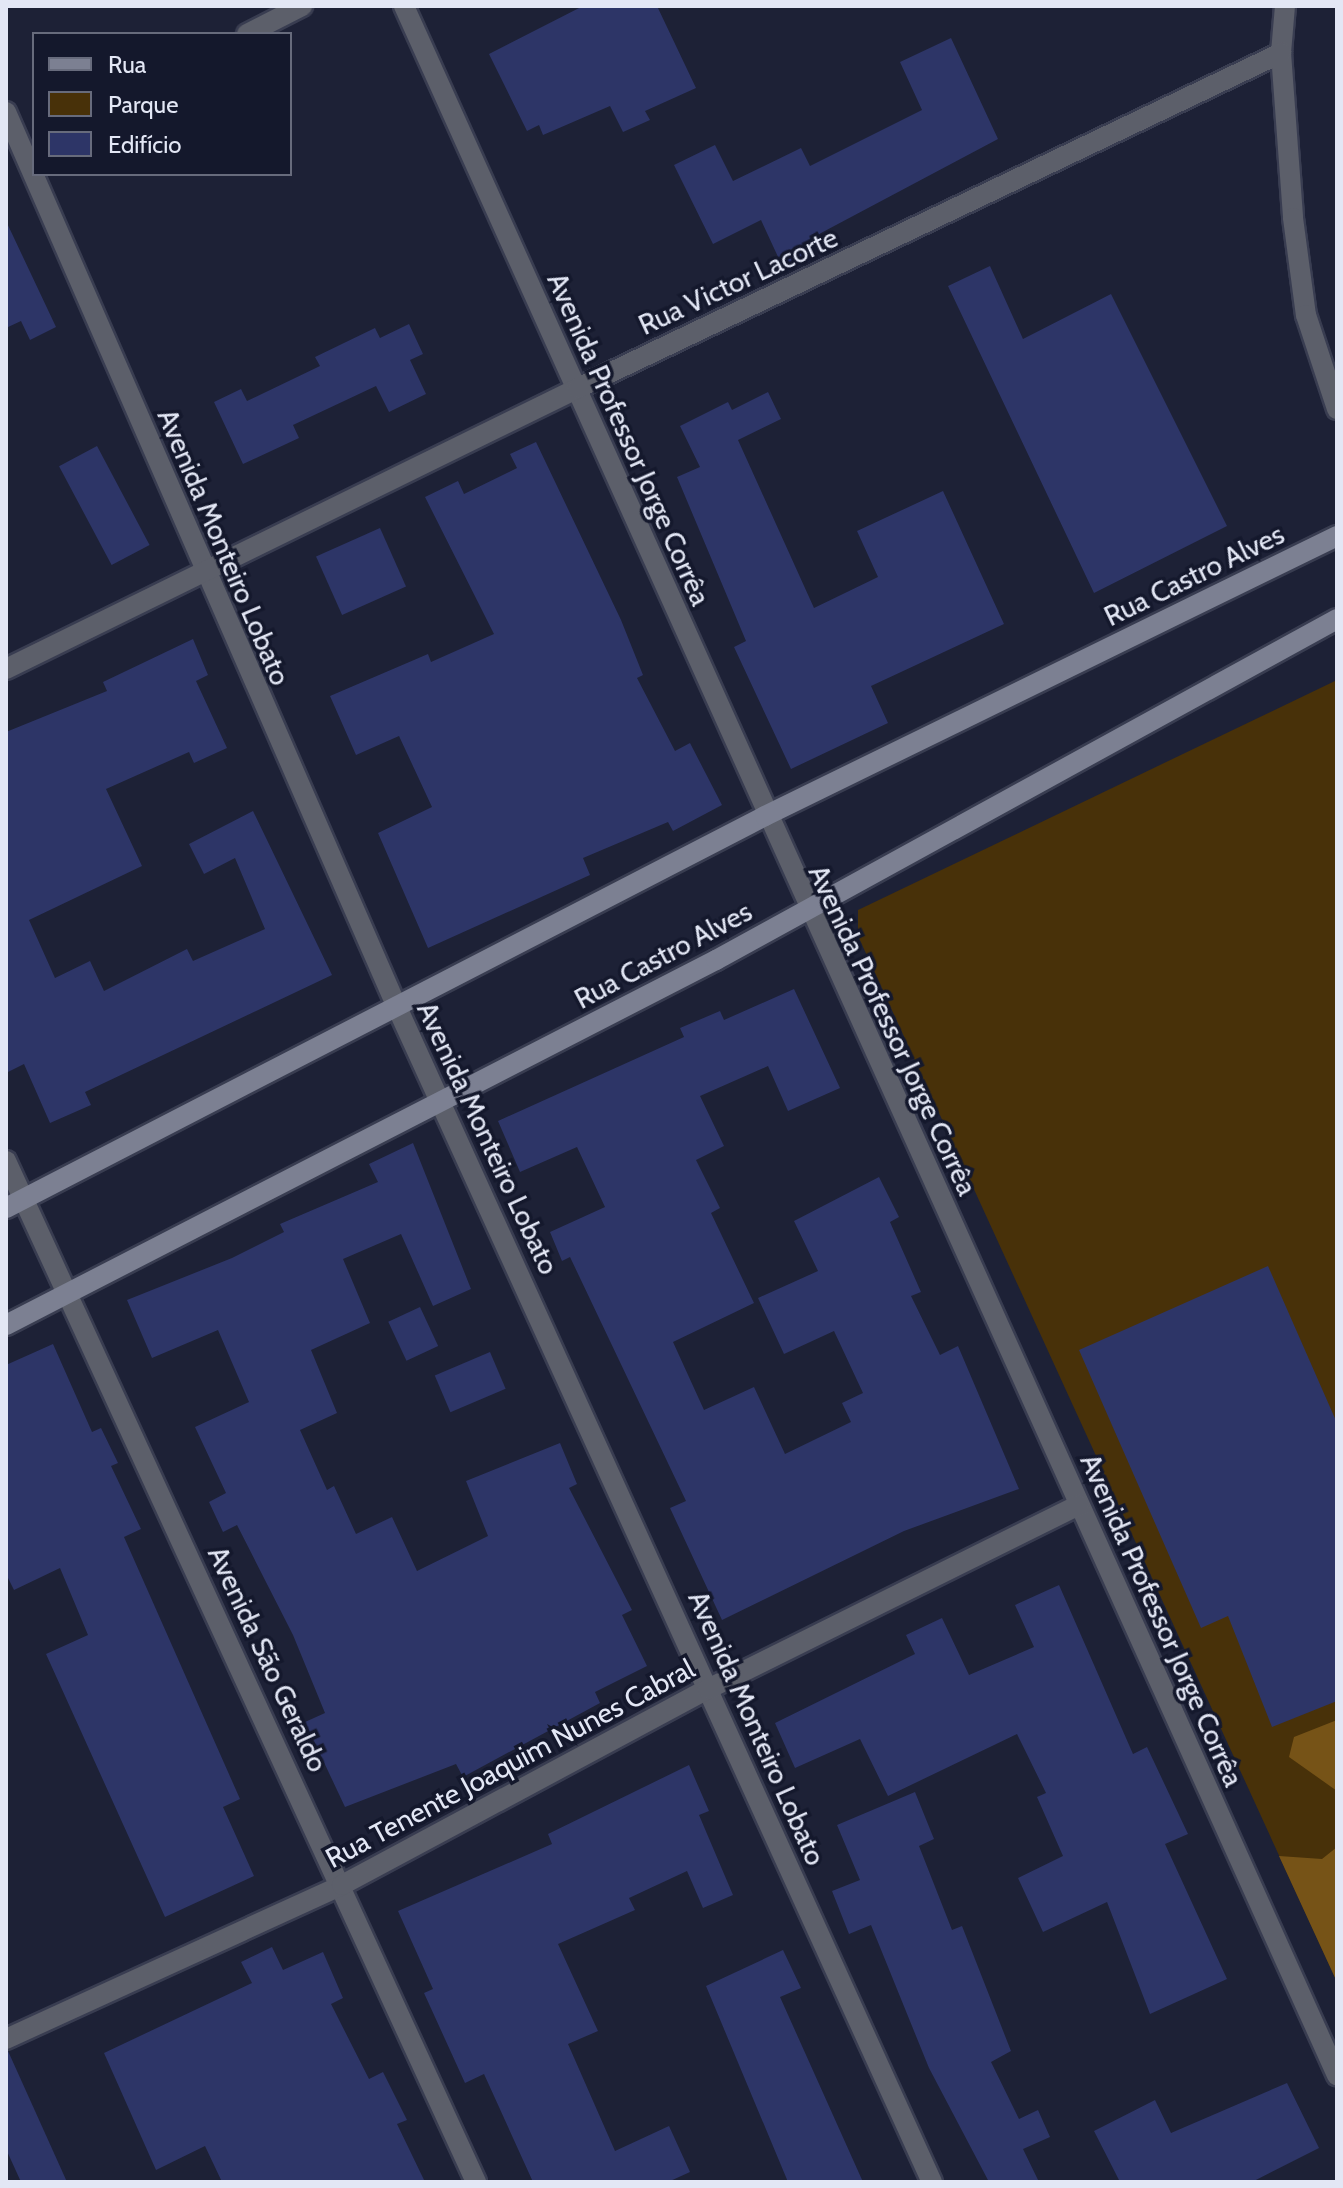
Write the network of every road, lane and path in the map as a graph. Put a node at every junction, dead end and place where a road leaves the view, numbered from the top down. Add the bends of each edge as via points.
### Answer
1 (302, 6) edge
2 (404, 6) edge
3 (1285, 6) edge
4 (251, 32) edge
5 (1281, 53) junction
6 (6, 112) edge
7 (21, 149) edge
8 (32, 175) edge
9 (33, 176) edge
10 (578, 388) junction
11 (1337, 409) edge
12 (1337, 536) edge
13 (202, 571) junction
14 (1337, 619) edge
15 (6, 669) edge
16 (765, 816) junction
17 (807, 909) junction
18 (396, 1005) junction
19 (443, 1101) junction
20 (6, 1161) edge
21 (14, 1204) edge
22 (69, 1294) junction
23 (6, 1325) edge
24 (1079, 1505) junction
25 (708, 1689) junction
26 (342, 1885) junction
27 (6, 2039) edge
28 (1337, 2075) edge
29 (476, 2182) edge
30 (932, 2182) edge

1 - 4 street
2 - 10 street, Avenida Professor Jorge Corrêa
3 - 5 street
5 - 10 street, Rua Victor Lacorte
5 - 11 street via 1306,315
6 - 7 street, Avenida Monteiro Lobato
7 - 8 street, Avenida Monteiro Lobato
9 - 13 street, Avenida Monteiro Lobato
10 - 13 street, Rua Victor Lacorte
10 - 16 street, Avenida Professor Jorge Corrêa
12 - 16 main road, Rua Castro Alves
13 - 15 street, Rua Victor Lacorte
13 - 18 street, Avenida Monteiro Lobato
14 - 17 main road, Rua Castro Alves
16 - 17 street, Avenida Professor Jorge Corrêa
16 - 18 main road, Rua Castro Alves
17 - 19 main road, Rua Castro Alves
17 - 24 street, Avenida Professor Jorge Corrêa
18 - 19 street, Avenida Monteiro Lobato
18 - 21 main road, Rua Castro Alves
19 - 22 main road, Rua Castro Alves
19 - 25 street, Avenida Monteiro Lobato
20 - 21 street, Avenida São Geraldo
21 - 22 street, Avenida São Geraldo
22 - 23 main road, Rua Castro Alves
22 - 26 street, Avenida São Geraldo
24 - 25 street, Rua Tenente Joaquim Nunes Cabral
24 - 28 street, Avenida Professor Jorge Corrêa
25 - 26 street, Rua Tenente Joaquim Nunes Cabral
25 - 30 street, Avenida Monteiro Lobato
26 - 27 street, Rua Tenente Joaquim Nunes Cabral
26 - 29 street, Avenida São Geraldo

